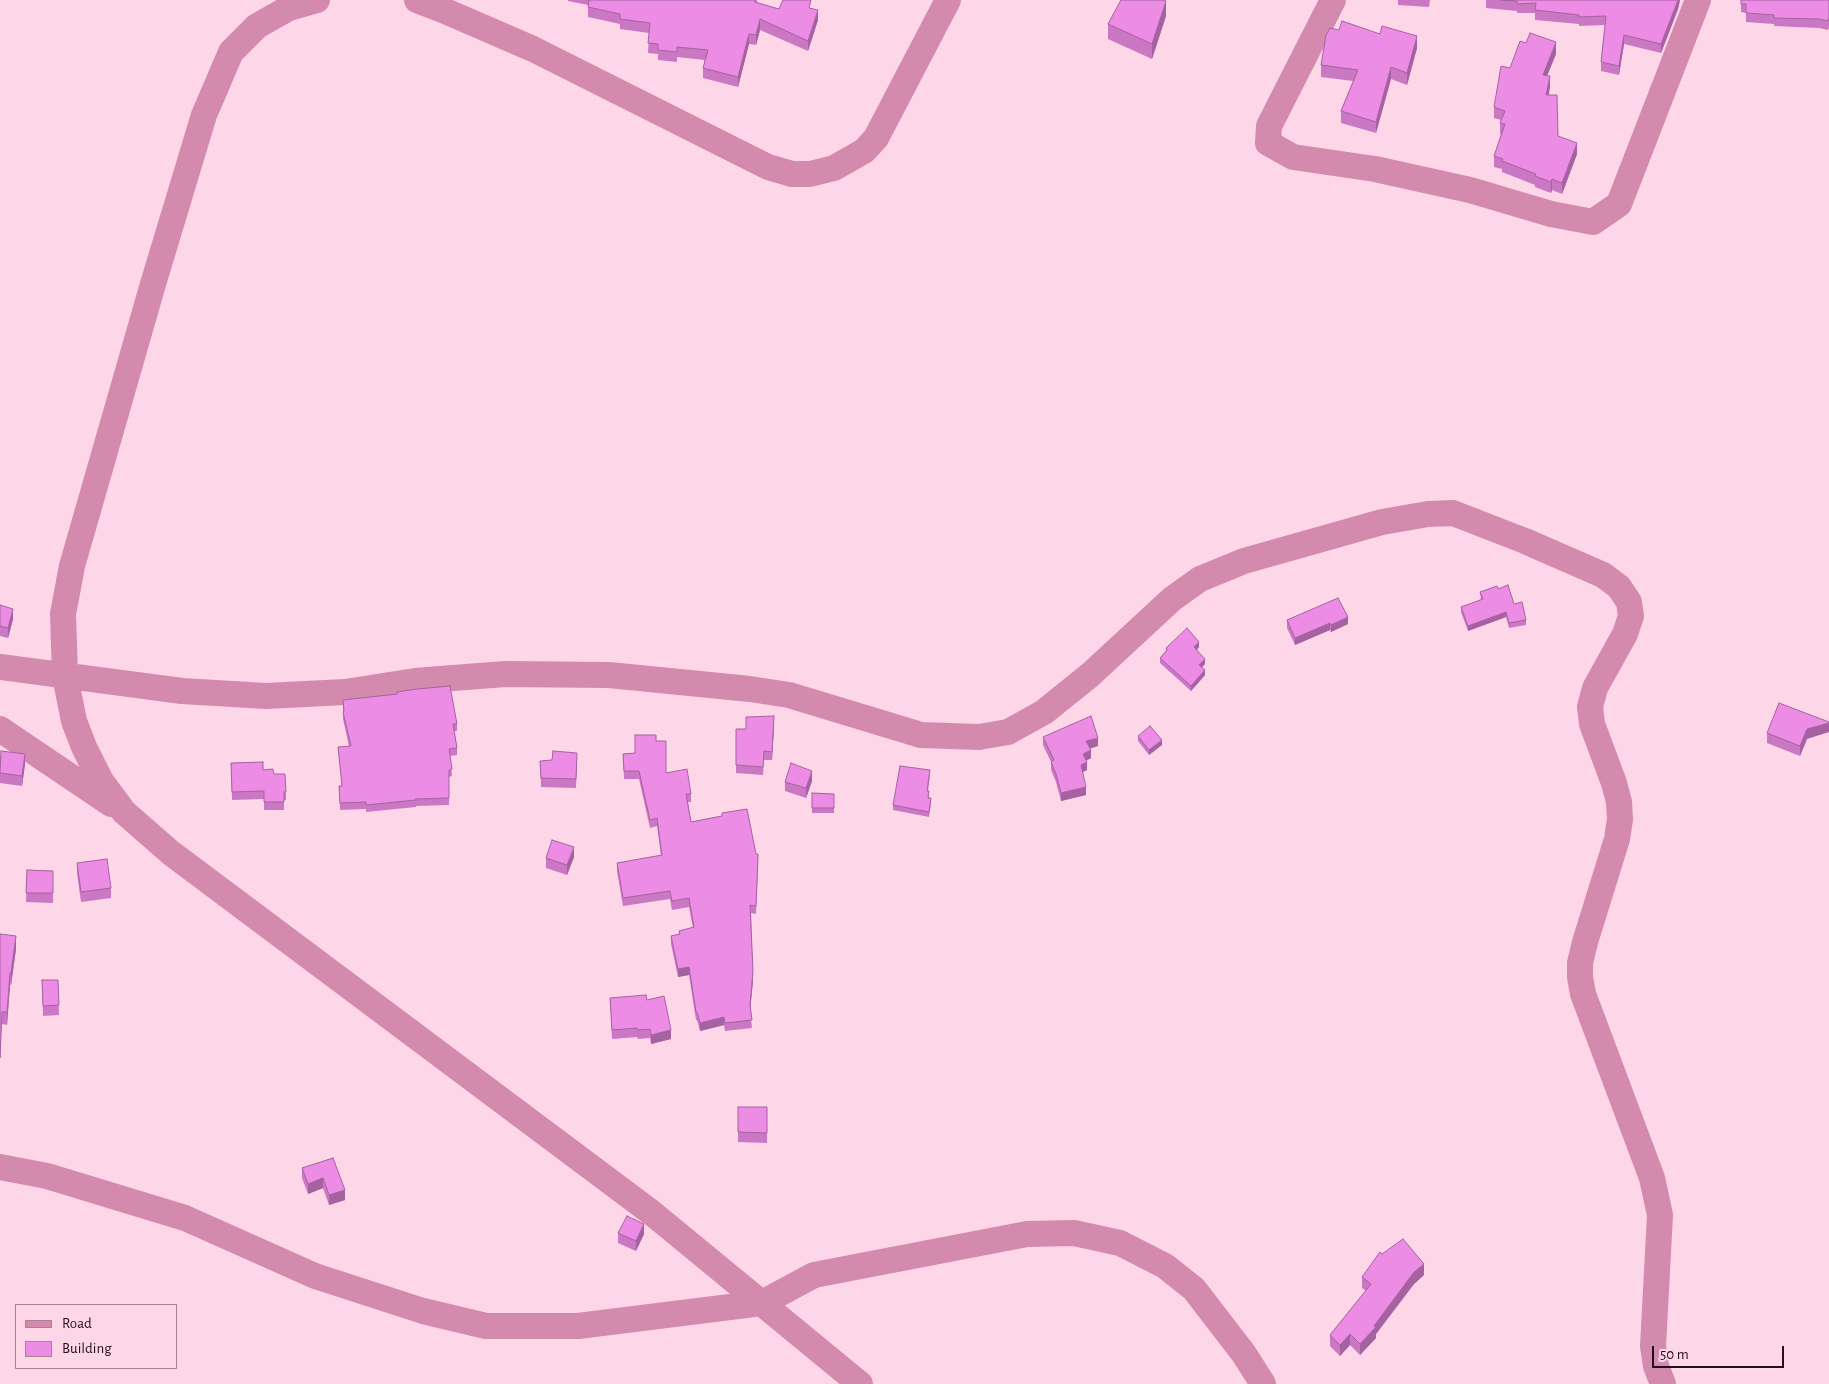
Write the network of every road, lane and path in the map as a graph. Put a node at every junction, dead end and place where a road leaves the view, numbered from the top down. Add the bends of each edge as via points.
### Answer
1 (317, 0) edge
2 (417, 0) edge
3 (948, 0) edge
4 (1333, 0) edge
5 (1698, 0) edge
6 (0, 667) edge
7 (65, 676) junction
8 (0, 728) edge
9 (124, 812) junction
10 (0, 1167) edge
11 (762, 1304) junction
12 (860, 1384) edge
13 (1263, 1384) edge
14 (1663, 1384) edge

1 - 7 street via 289,8 258,26 232,52 204,115 72,566 63,614
2 - 3 street via 533,49 768,167 792,174 810,174 834,168 864,151 876,138
4 - 5 street via 1269,126 1268,143 1293,157 1375,169 1593,222 1619,204
6 - 7 street
7 - 9 street via 74,721 84,747 101,781
7 - 14 street via 182,692 266,696 345,692 415,681 505,674 609,675 750,689 790,696 921,734 979,737 1008,732 1044,712 1090,676 1172,599 1200,579 1244,561 1382,522 1453,513 1603,575 1629,602 1631,616 1625,634 1595,688 1590,707 1592,724 1614,783 1620,819 1617,839 1585,942 1580,977 1583,994 1652,1178 1660,1215 1653,1346
8 - 9 street
9 - 11 street via 171,853 652,1213
10 - 11 street via 47,1176 184,1218 314,1276 423,1311 486,1326 578,1326
11 - 12 street
11 - 13 street via 814,1275 1027,1234 1074,1233 1120,1243 1165,1266 1194,1289

